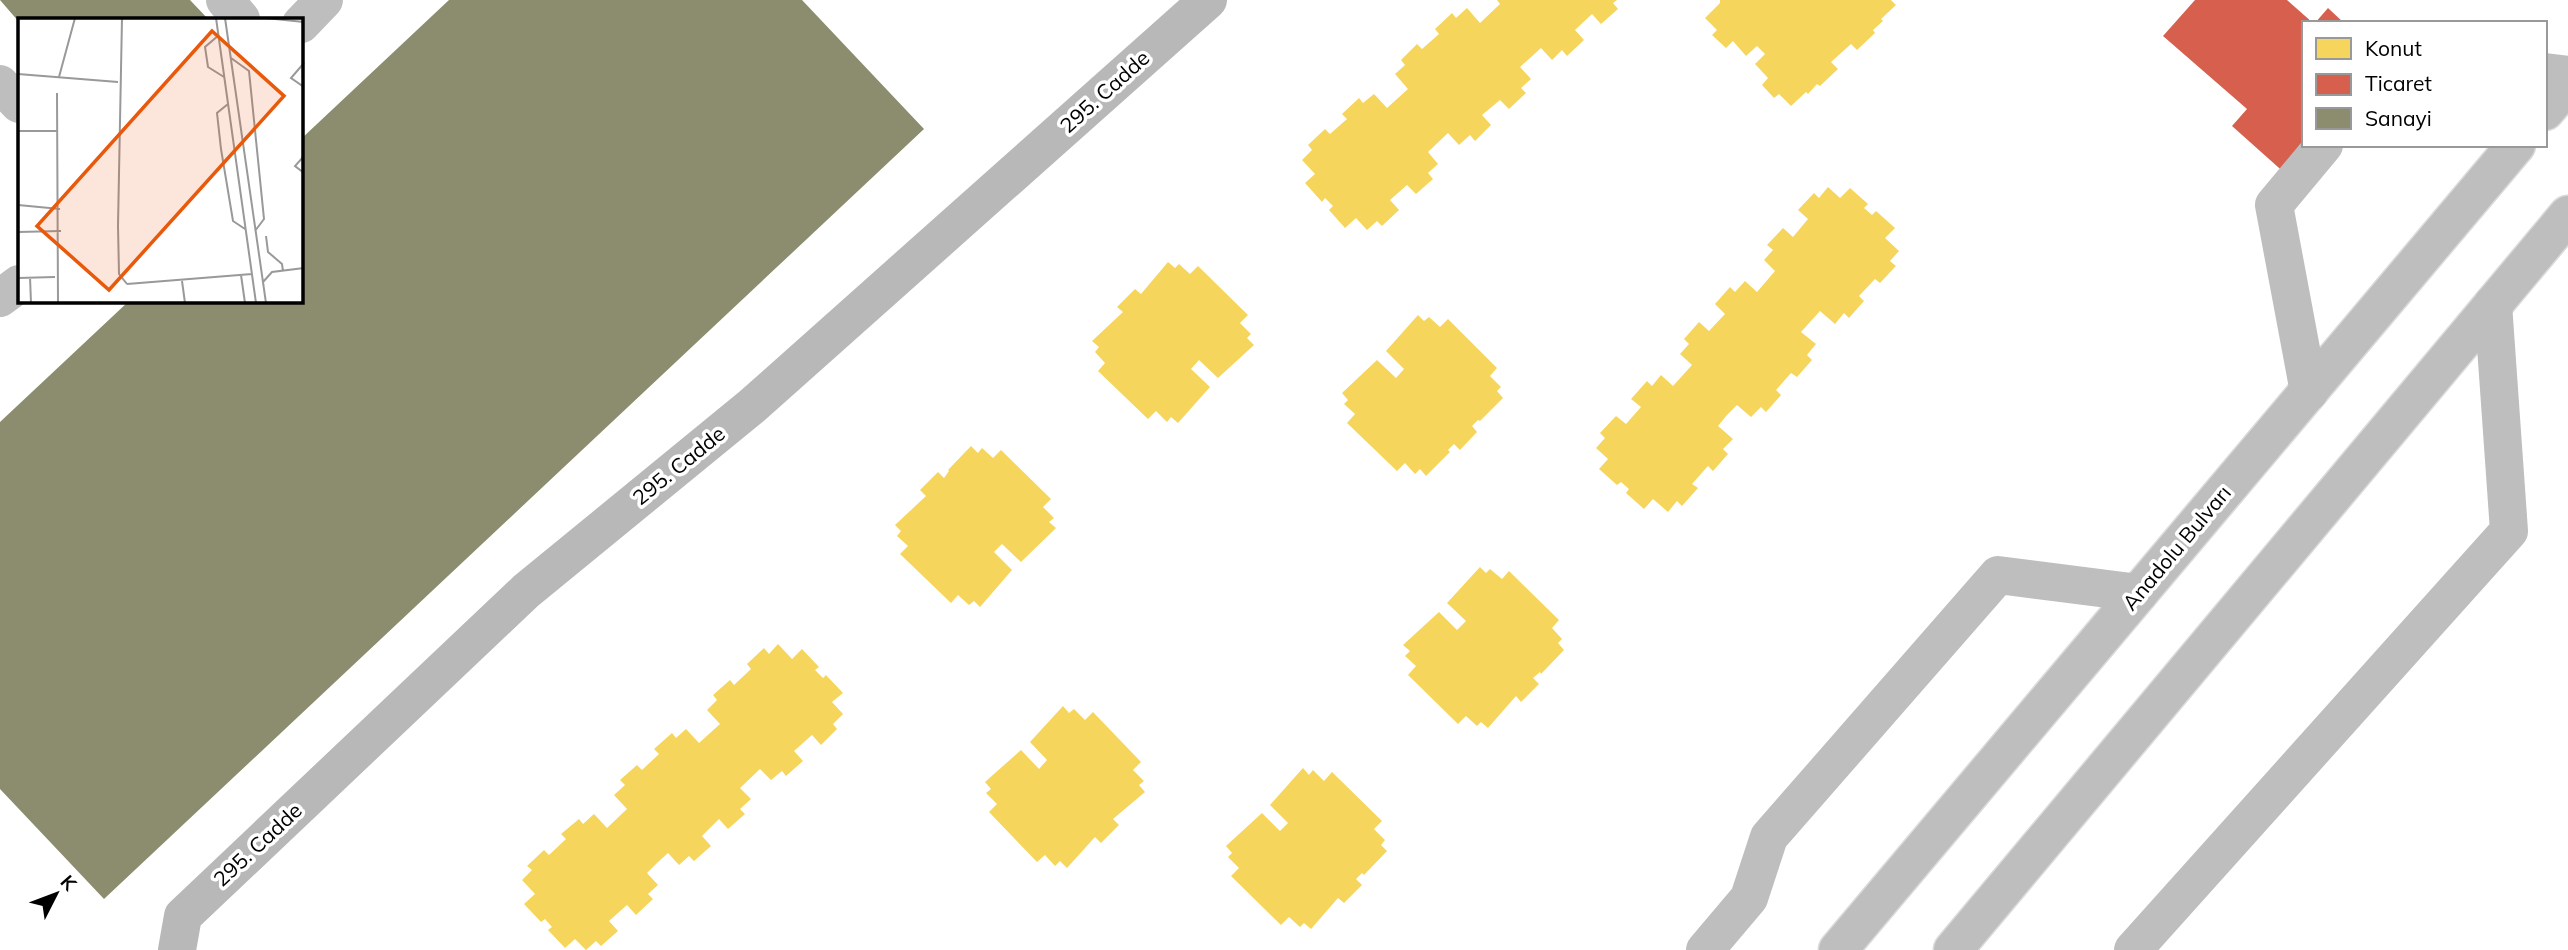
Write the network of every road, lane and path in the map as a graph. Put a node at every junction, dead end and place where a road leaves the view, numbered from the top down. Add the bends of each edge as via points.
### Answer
1 (225, 0) edge
2 (324, 0) edge
3 (1208, 0) edge
4 (240, 18) edge
5 (303, 22) edge
6 (2547, 72) edge
7 (2568, 75) edge
8 (0, 84) edge
9 (2568, 84) edge
10 (18, 103) edge
11 (2547, 109) edge
12 (2322, 147) edge
13 (2514, 147) edge
14 (2568, 215) edge
15 (18, 286) edge
16 (0, 298) edge
17 (2493, 304) junction
18 (2309, 392) junction
19 (2139, 593) junction
20 (177, 950) edge
21 (1704, 950) edge
22 (1839, 950) edge
23 (1952, 950) edge
24 (2133, 950) edge

1 - 4 main road
2 - 5 main road
3 - 20 street, 295. Cadde via 752,405 526,591 183,916
6 - 7 main road
8 - 10 main road
9 - 11 main road
12 - 18 main road via 2274,205
13 - 18 main road, Anadolu Bulvarı
14 - 17 main road
15 - 16 main road
17 - 23 main road
17 - 24 main road via 2509,531
18 - 19 main road, Anadolu Bulvarı
19 - 21 main road via 1998,575 1769,837 1749,898
19 - 22 main road, Anadolu Bulvarı

